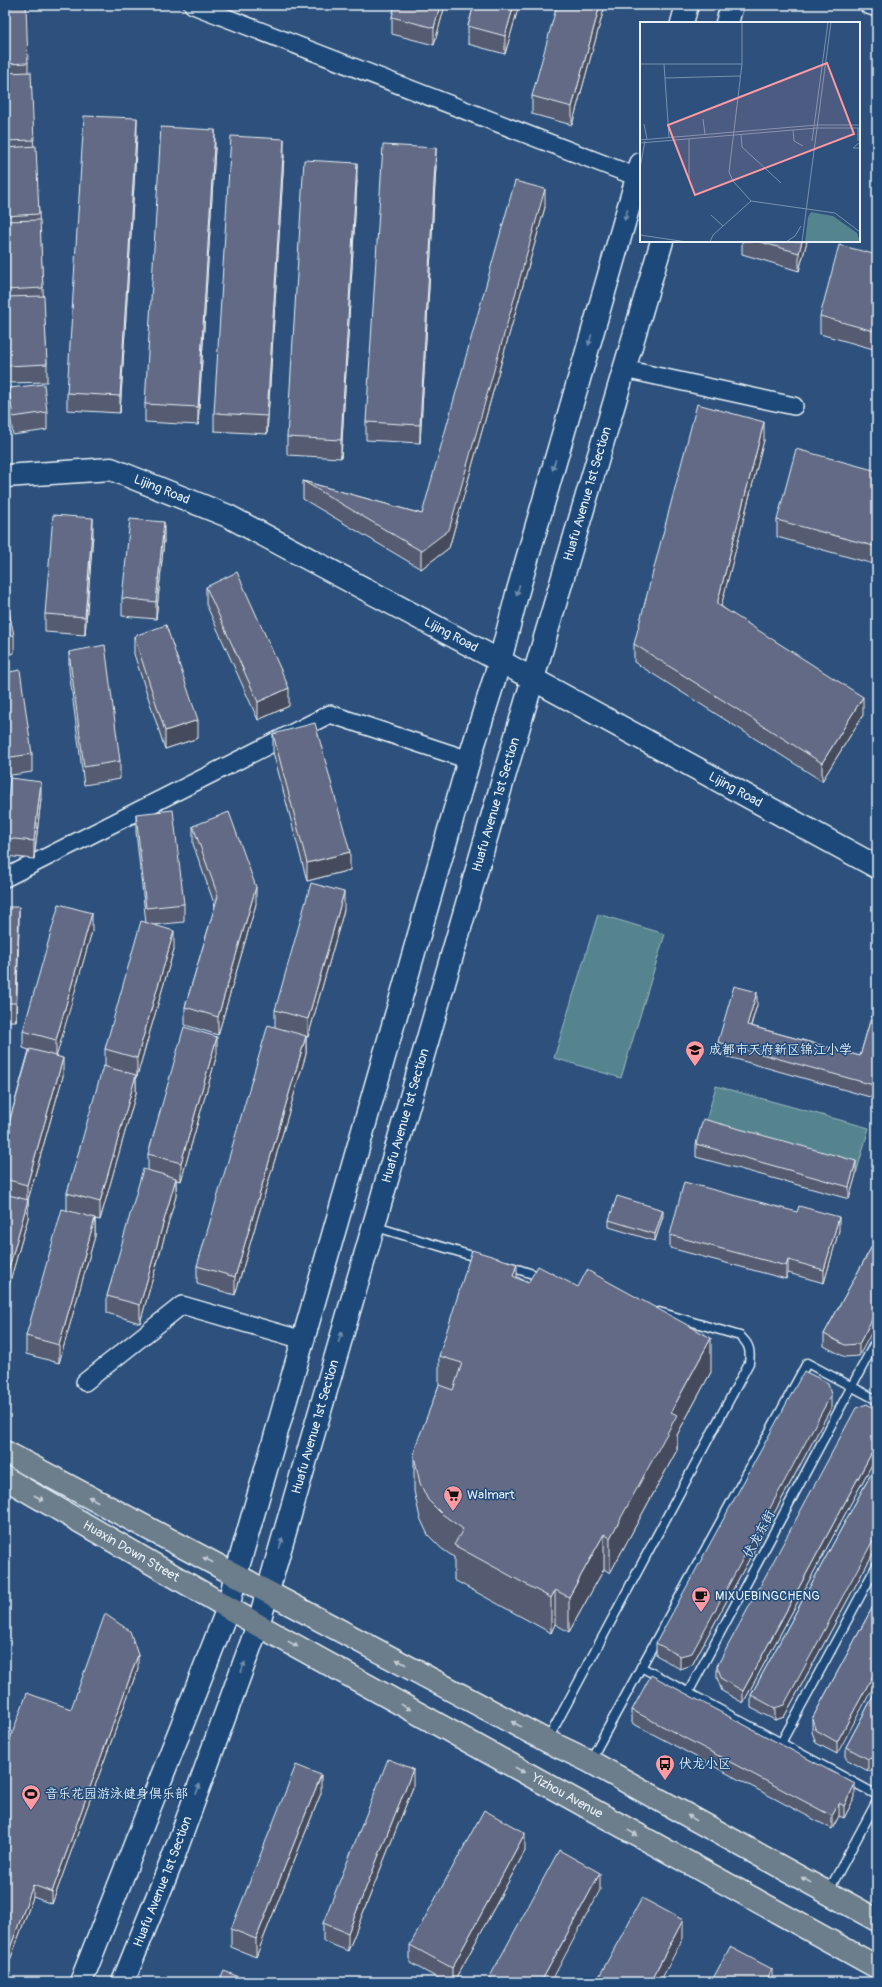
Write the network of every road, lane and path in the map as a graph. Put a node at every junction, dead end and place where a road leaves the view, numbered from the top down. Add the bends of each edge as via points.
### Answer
1 (193, 5) edge
2 (687, 5) edge
3 (732, 5) edge
4 (868, 5) edge
5 (877, 8) edge
6 (682, 22) edge
7 (727, 22) edge
8 (639, 171) edge
9 (662, 242) edge
10 (624, 368) junction
11 (794, 406) dead end
12 (5, 476) edge
13 (500, 660) junction
14 (532, 678) junction
15 (469, 760) junction
16 (877, 867) edge
17 (5, 878) edge
18 (373, 1226) junction
19 (486, 1260) edge
20 (501, 1264) edge
21 (553, 1280) edge
22 (650, 1309) edge
23 (877, 1339) edge
24 (303, 1340) junction
25 (84, 1382) dead end
26 (852, 1387) junction
27 (877, 1400) edge
28 (5, 1452) edge
29 (5, 1478) edge
30 (877, 1565) edge
31 (236, 1574) junction
32 (267, 1590) junction
33 (228, 1608) junction
34 (258, 1625) junction
35 (641, 1667) junction
36 (688, 1692) junction
37 (548, 1741) junction
38 (781, 1744) junction
39 (590, 1761) junction
40 (877, 1795) edge
41 (877, 1801) edge
42 (828, 1892) junction
43 (877, 1920) edge
44 (877, 1968) edge
45 (81, 1982) edge
46 (123, 1982) edge

1 - 8 street
2 - 6 main road
3 - 7 main road
4 - 5 street
8 -> 13 main road
9 - 10 main road, Huafu Avenue 1st Section
10 - 11 street
10 - 14 main road, Huafu Avenue 1st Section
12 - 13 main road, Lijing Road via 111,469 228,516
13 - 14 main road, Lijing Road
13 - 15 main road
14 - 16 main road, Lijing Road
14 - 18 main road, Huafu Avenue 1st Section
15 - 17 street via 330,714
15 - 24 main road
18 - 19 lane
32 -> 18 main road, Huafu Avenue 1st Section
20 - 21 lane
22 - 37 lane via 740,1336 748,1343 751,1353 749,1363
23 - 26 lane, 伏龙东街
24 - 25 street via 182,1305
24 - 31 main road
26 - 27 lane
26 - 35 lane via 807,1363
26 - 36 lane, 伏龙东街
31 -> 28 main road
29 -> 33 main road, Huaxin Down Street
30 - 38 lane
31 - 32 main road
31 - 33 main road
32 - 34 main road, Huafu Avenue 1st Section
37 -> 32 main road
33 - 34 main road, Huaxin Down Street
33 - 45 main road
34 -> 44 main road, Yizhou Avenue
46 -> 34 main road, Huafu Avenue 1st Section via 173,1858
35 - 36 lane
35 - 39 lane
36 - 38 lane
37 - 39 main road
38 - 40 lane
42 -> 39 main road
41 - 42 lane
42 - 43 main road

